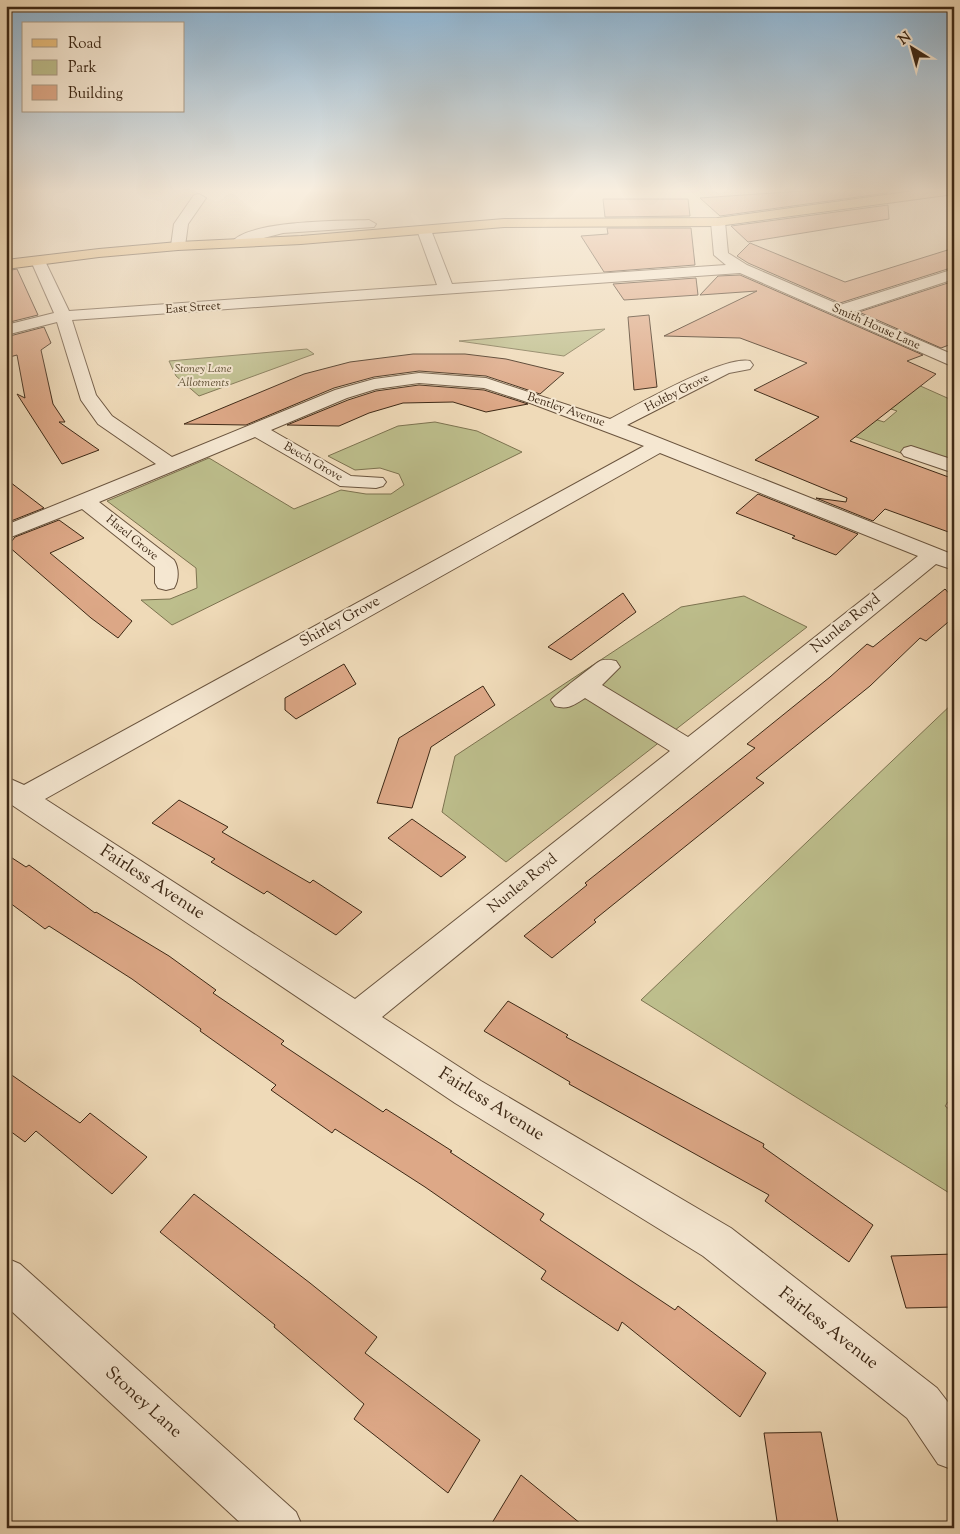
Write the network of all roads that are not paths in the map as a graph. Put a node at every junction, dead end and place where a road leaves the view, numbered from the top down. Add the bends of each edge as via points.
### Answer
1 (38, 261) edge
2 (34, 262) edge
3 (436, 262) edge
4 (732, 262) edge
5 (6, 266) edge
6 (742, 268) junction
7 (954, 274) edge
8 (447, 290) junction
9 (839, 311) junction
10 (63, 316) junction
11 (6, 330) edge
12 (954, 362) edge
13 (744, 365) dead end
14 (611, 426) junction
15 (255, 429) junction
16 (658, 446) junction
17 (911, 452) dead end
18 (949, 461) edge
19 (169, 464) junction
20 (376, 482) dead end
21 (84, 500) junction
22 (6, 532) edge
23 (943, 559) edge
24 (166, 583) dead end
25 (607, 667) dead end
26 (690, 750) junction
27 (14, 793) edge
28 (356, 1018) junction
29 (6, 1278) edge
30 (954, 1448) edge
31 (280, 1528) edge

1 - 10 street
2 - 5 main road
3 - 8 street
4 - 6 street, Smith House Lane
6 - 8 street, East Street
6 - 9 street, Smith House Lane
7 - 9 street
8 - 10 street, East Street
9 - 12 street, Smith House Lane
10 - 11 street, East Street
10 - 19 street via 87,396 105,420
13 - 14 street, Holtby Grove via 724,369
14 - 15 street, Bentley Avenue via 486,383 419,378 374,384 341,394
14 - 16 street, Bentley Avenue
15 - 19 street, Bentley Avenue
15 - 20 street, Beech Grove via 346,482
16 - 23 street, Bentley Avenue
16 - 27 street, Shirley Grove
17 - 18 street
19 - 21 street
21 - 22 street
21 - 24 street, Hazel Grove via 166,565
23 - 26 street, Nunlea Royd
25 - 26 street via 575,693
26 - 28 street, Nunlea Royd
27 - 28 street, Fairless Avenue
28 - 30 street, Fairless Avenue via 468,1092 717,1242 922,1403
29 - 31 street, Stoney Lane

